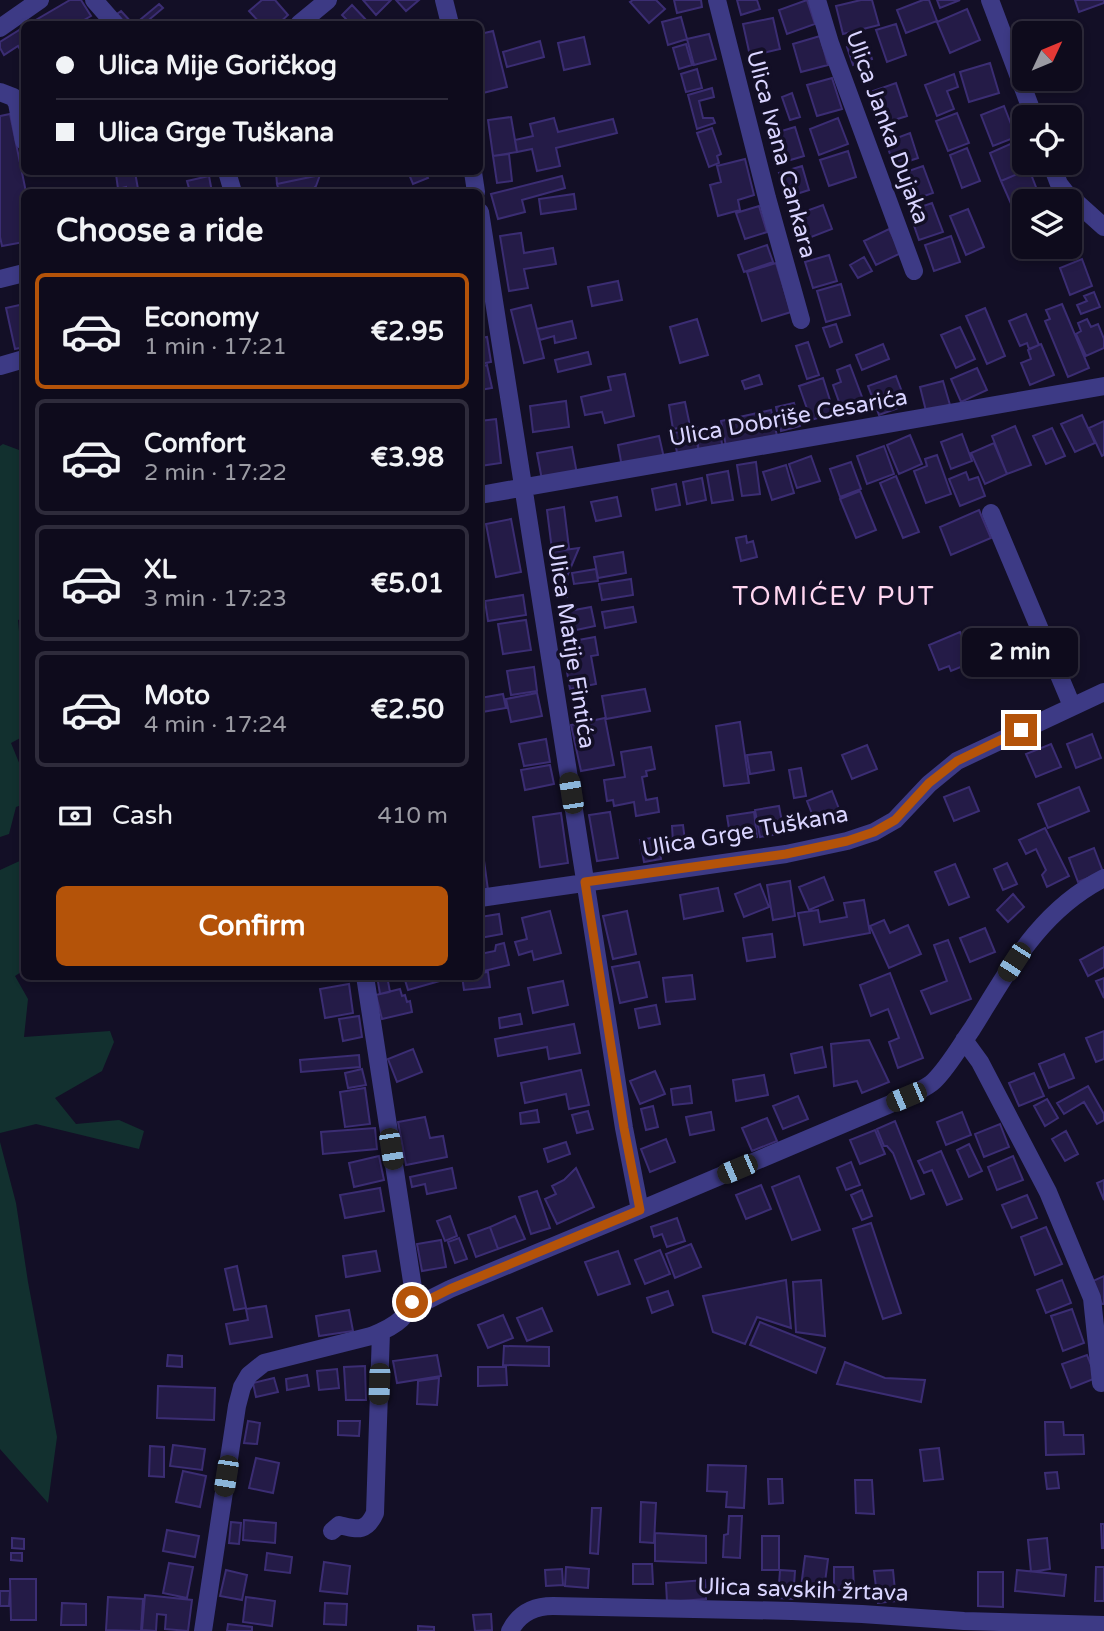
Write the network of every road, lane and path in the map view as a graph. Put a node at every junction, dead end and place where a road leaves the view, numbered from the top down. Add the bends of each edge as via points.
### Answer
1 (40, 0) edge
2 (94, 0) edge
3 (328, 0) edge
4 (444, 0) edge
5 (717, 0) edge
6 (817, 0) edge
7 (990, 0) edge
8 (112, 21) edge
9 (303, 21) edge
10 (449, 21) edge
11 (0, 28) edge
12 (0, 92) edge
13 (1029, 105) edge
14 (21, 125) edge
15 (1056, 175) edge
16 (1104, 227) edge
17 (483, 232) edge
18 (914, 271) dead end
19 (21, 274) edge
20 (0, 279) edge
21 (801, 320) dead end
22 (21, 360) edge
23 (0, 366) edge
24 (1104, 386) edge
25 (522, 488) junction
26 (483, 494) edge
27 (991, 513) dead end
28 (1104, 692) edge
29 (1072, 706) junction
30 (1103, 880) edge
31 (585, 882) junction
32 (483, 898) edge
33 (366, 980) edge
34 (964, 1040) junction
35 (640, 1210) junction
36 (409, 1308) junction
37 (381, 1332) junction
38 (1101, 1383) dead end
39 (332, 1531) dead end
40 (1104, 1625) edge
41 (203, 1631) edge
42 (510, 1631) edge

1 - 11 street
2 - 8 street
3 - 9 street
4 - 10 street
5 - 21 street, Ulica Ivana Cankara
6 - 18 street, Ulica Janka Dujaka
7 - 13 street
12 - 14 street via 17,103
15 - 16 street via 1066,193
17 - 25 street, Ulica Matije Fintića
19 - 20 street
22 - 23 street
24 - 25 street, Ulica Dobriše Cesarića
25 - 26 street, Ulica Dobriše Cesarića
25 - 31 street, Ulica Matije Fintića
27 - 29 street
28 - 29 street, Ulica Grge Tuškana
29 - 31 street, Ulica Grge Tuškana via 957,761 895,820 874,832 786,854
30 - 34 street via 1076,895 1027,942
31 - 32 street, Ulica Grge Tuškana
31 - 35 street, Ulica Matije Fintića
33 - 36 street via 413,1288
34 - 35 street via 932,1083 906,1097
34 - 38 street via 981,1062 1048,1192 1092,1298
35 - 36 street
36 - 37 street via 400,1321
37 - 39 street via 375,1513 370,1523 358,1529 339,1525
37 - 41 street via 264,1363 246,1380 237,1406
40 - 42 street, Ulica savskih žrtava via 803,1611 553,1606 527,1612

